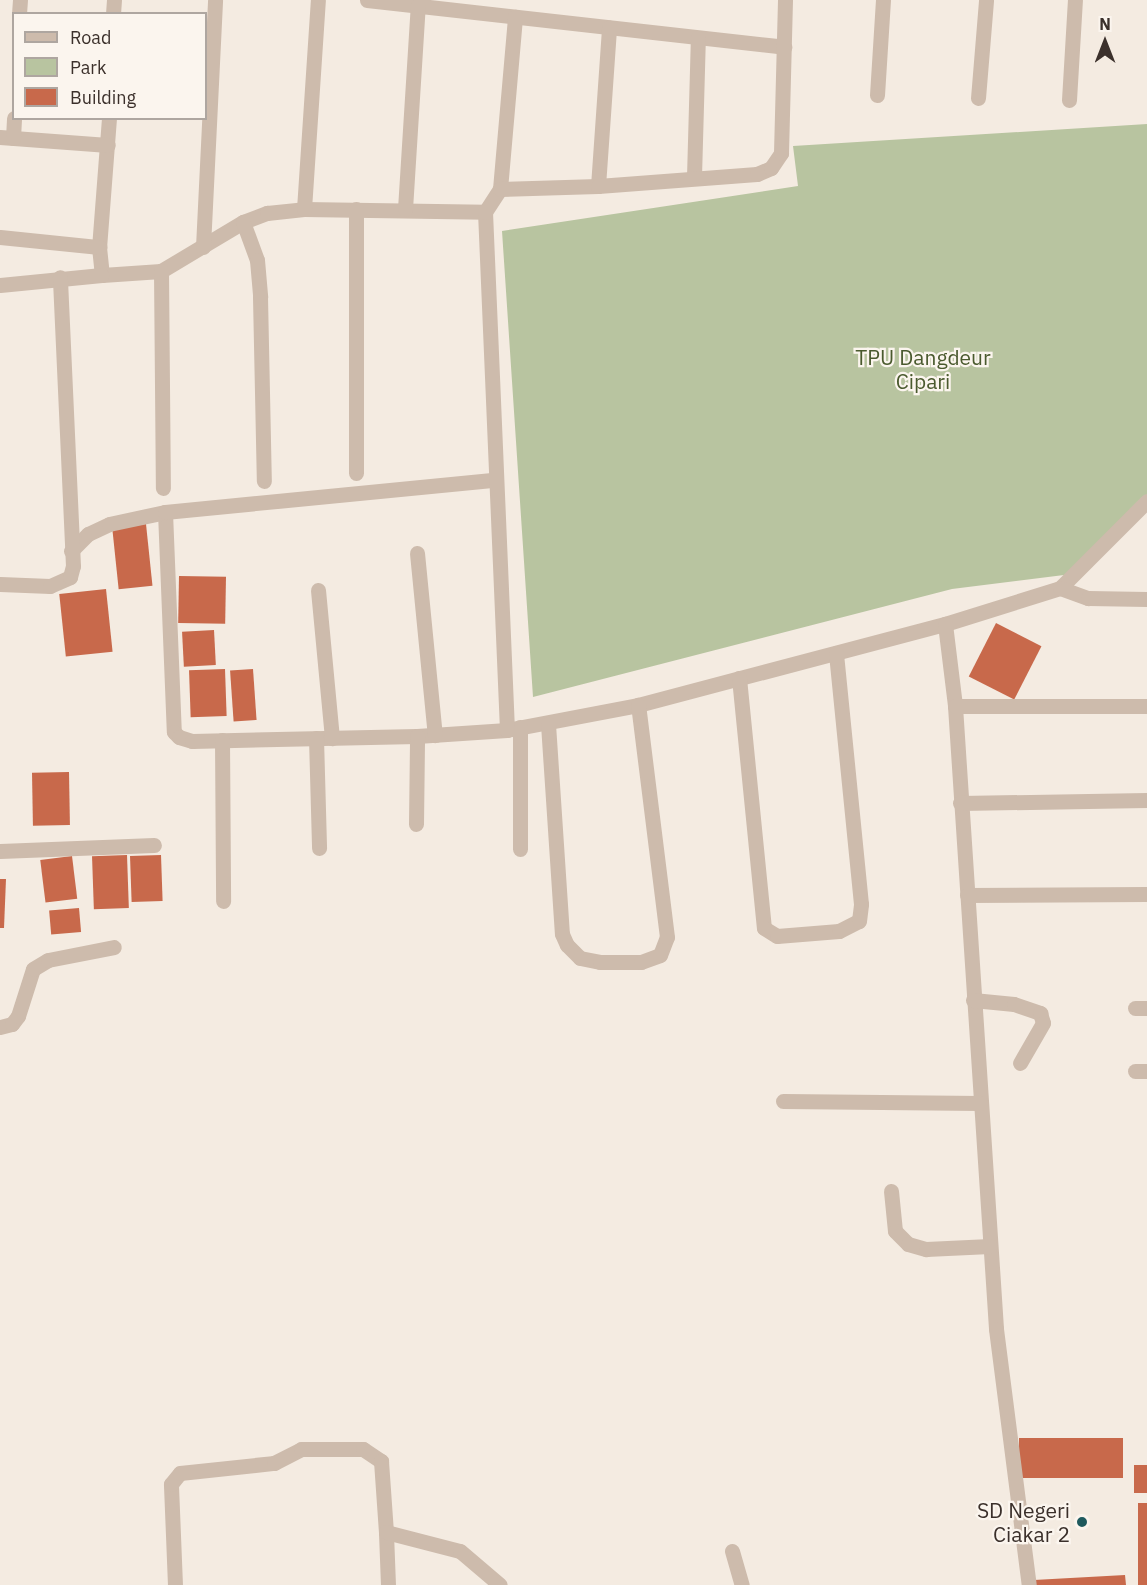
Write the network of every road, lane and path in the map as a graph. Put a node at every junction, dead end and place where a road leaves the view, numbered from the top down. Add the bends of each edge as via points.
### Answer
1 (215, 0) edge
2 (318, 0) edge
3 (367, 0) edge
4 (785, 0) edge
5 (883, 0) edge
6 (986, 0) edge
7 (1074, 0) edge
8 (418, 5) junction
9 (515, 17) junction
10 (609, 27) junction
11 (698, 38) junction
12 (784, 47) junction
13 (877, 95) dead end
14 (978, 98) dead end
15 (1069, 100) dead end
16 (13, 120) edge
17 (109, 120) edge
18 (6, 137) edge
19 (108, 145) junction
20 (694, 177) junction
21 (598, 186) junction
22 (500, 189) junction
23 (304, 209) junction
24 (356, 209) junction
25 (405, 209) junction
26 (485, 212) junction
27 (243, 222) junction
28 (0, 237) edge
29 (99, 247) junction
30 (203, 247) junction
31 (161, 271) junction
32 (102, 275) junction
33 (60, 277) junction
34 (0, 285) edge
35 (356, 473) dead end
36 (494, 480) junction
37 (264, 481) dead end
38 (163, 488) dead end
39 (1147, 501) edge
40 (165, 512) junction
41 (71, 551) junction
42 (417, 553) dead end
43 (0, 584) edge
44 (1060, 588) junction
45 (318, 590) dead end
46 (1147, 599) edge
47 (945, 624) junction
48 (836, 653) junction
49 (739, 678) junction
50 (638, 705) junction
51 (955, 706) junction
52 (1147, 706) edge
53 (548, 724) junction
54 (513, 729) junction
55 (435, 735) junction
56 (417, 736) junction
57 (316, 738) junction
58 (332, 738) junction
59 (222, 740) junction
60 (1147, 800) edge
61 (960, 803) junction
62 (416, 824) dead end
63 (154, 845) dead end
64 (319, 848) dead end
65 (520, 849) dead end
66 (0, 851) edge
67 (1147, 894) edge
68 (967, 895) junction
69 (223, 901) dead end
70 (114, 947) dead end
71 (974, 1000) junction
72 (0, 1027) edge
73 (1020, 1063) dead end
74 (783, 1101) dead end
75 (980, 1103) junction
76 (891, 1191) dead end
77 (990, 1245) junction
78 (386, 1532) junction
79 (732, 1551) dead end
80 (175, 1585) edge
81 (388, 1585) edge
82 (500, 1585) edge
83 (742, 1585) edge
84 (1029, 1585) edge

1 - 30 street
2 - 23 street
3 - 8 street
4 - 12 street
5 - 13 street
6 - 14 street
7 - 15 street
8 - 9 street
8 - 25 street
9 - 10 street
9 - 22 street
10 - 11 street
10 - 21 street
11 - 12 street
11 - 20 street
12 - 20 street via 781,153 757,174
16 - 18 street
17 - 19 street
18 - 19 street
19 - 29 street
20 - 21 street
21 - 22 street
22 - 26 street
23 - 24 street
23 - 27 street via 267,213
24 - 25 street
24 - 35 street
25 - 26 street
26 - 36 street
27 - 30 street
27 - 37 street via 257,260
28 - 29 street
29 - 32 street
30 - 31 street
31 - 32 street
31 - 38 street
32 - 33 street
33 - 34 street
33 - 41 street
36 - 40 street
36 - 54 street
39 - 44 street
40 - 41 street via 110,524 88,534
40 - 59 street via 174,732 192,741
41 - 43 street via 70,577 60,583
42 - 55 street
44 - 46 street via 1088,598
44 - 47 street
45 - 58 street
47 - 48 street
47 - 51 street
48 - 49 street
48 - 49 street via 861,904 859,921 838,931 777,936 764,928
49 - 50 street
50 - 53 street
50 - 53 street via 667,937 660,955 641,962 580,958 562,934
51 - 52 street
51 - 61 street
53 - 54 street
54 - 55 street
54 - 65 street
55 - 56 street
56 - 58 street
56 - 62 street
57 - 58 street
57 - 59 street
57 - 64 street
59 - 69 street
60 - 61 street
61 - 68 street
63 - 66 street
67 - 68 street
68 - 71 street
70 - 72 street via 58,957 33,969 18,1016 12,1024
71 - 73 street via 1014,1004 1040,1013 1043,1023
71 - 75 street
74 - 75 street
75 - 77 street
76 - 77 street via 895,1231 900,1240 926,1249
77 - 84 street via 996,1329
78 - 80 street via 381,1461 363,1449 301,1449 274,1463 180,1473 171,1484
78 - 81 street
78 - 82 street via 460,1551
79 - 83 street

